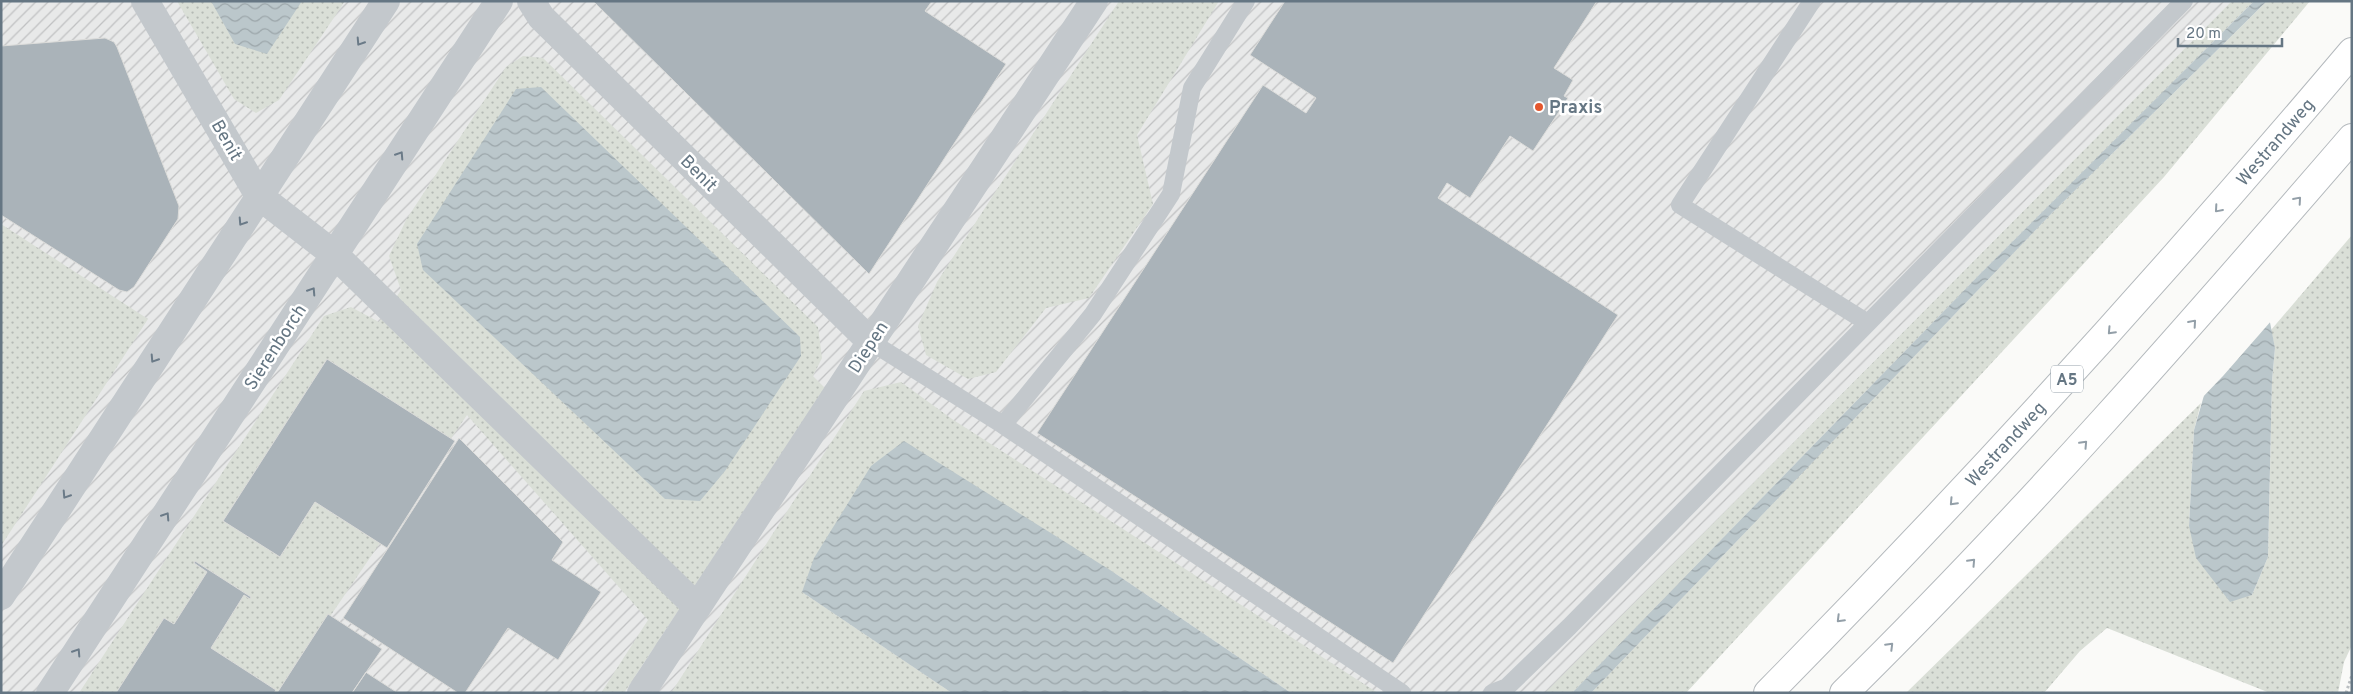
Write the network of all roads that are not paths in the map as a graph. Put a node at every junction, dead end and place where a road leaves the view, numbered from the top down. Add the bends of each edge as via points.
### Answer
1 (145, 1) edge
2 (386, 1) edge
3 (499, 1) edge
4 (531, 1) edge
5 (1094, 1) edge
6 (1246, 1) edge
7 (1812, 1) edge
8 (2184, 1) edge
9 (2352, 52) edge
10 (2352, 138) edge
11 (259, 196) junction
12 (335, 255) junction
13 (1868, 323) junction
14 (871, 342) junction
15 (1003, 425) junction
16 (1, 596) edge
17 (696, 606) junction
18 (50, 693) edge
19 (641, 693) edge
20 (1402, 693) edge
21 (1492, 693) edge
22 (1768, 693) edge
23 (1844, 693) edge

1 - 11 street, Benit
2 -> 11 street
12 -> 3 street, Sierenborch
4 - 14 street, Benit via 541,17
5 - 14 street, Diepen
6 - 15 lane via 1192,88 1171,194 1094,314
7 - 13 lane via 1680,205
8 - 13 lane
9 -> 22 highway, Westrandweg / A5 via 2118,324 1901,558
23 -> 10 highway via 2094,433
11 - 12 street, Benit
11 -> 16 street
12 - 17 street, Benit
18 -> 12 street, Sierenborch
13 - 21 lane via 1569,626 1507,687
14 - 15 lane
14 - 17 street, Diepen
15 - 20 lane
17 - 19 street, Diepen

